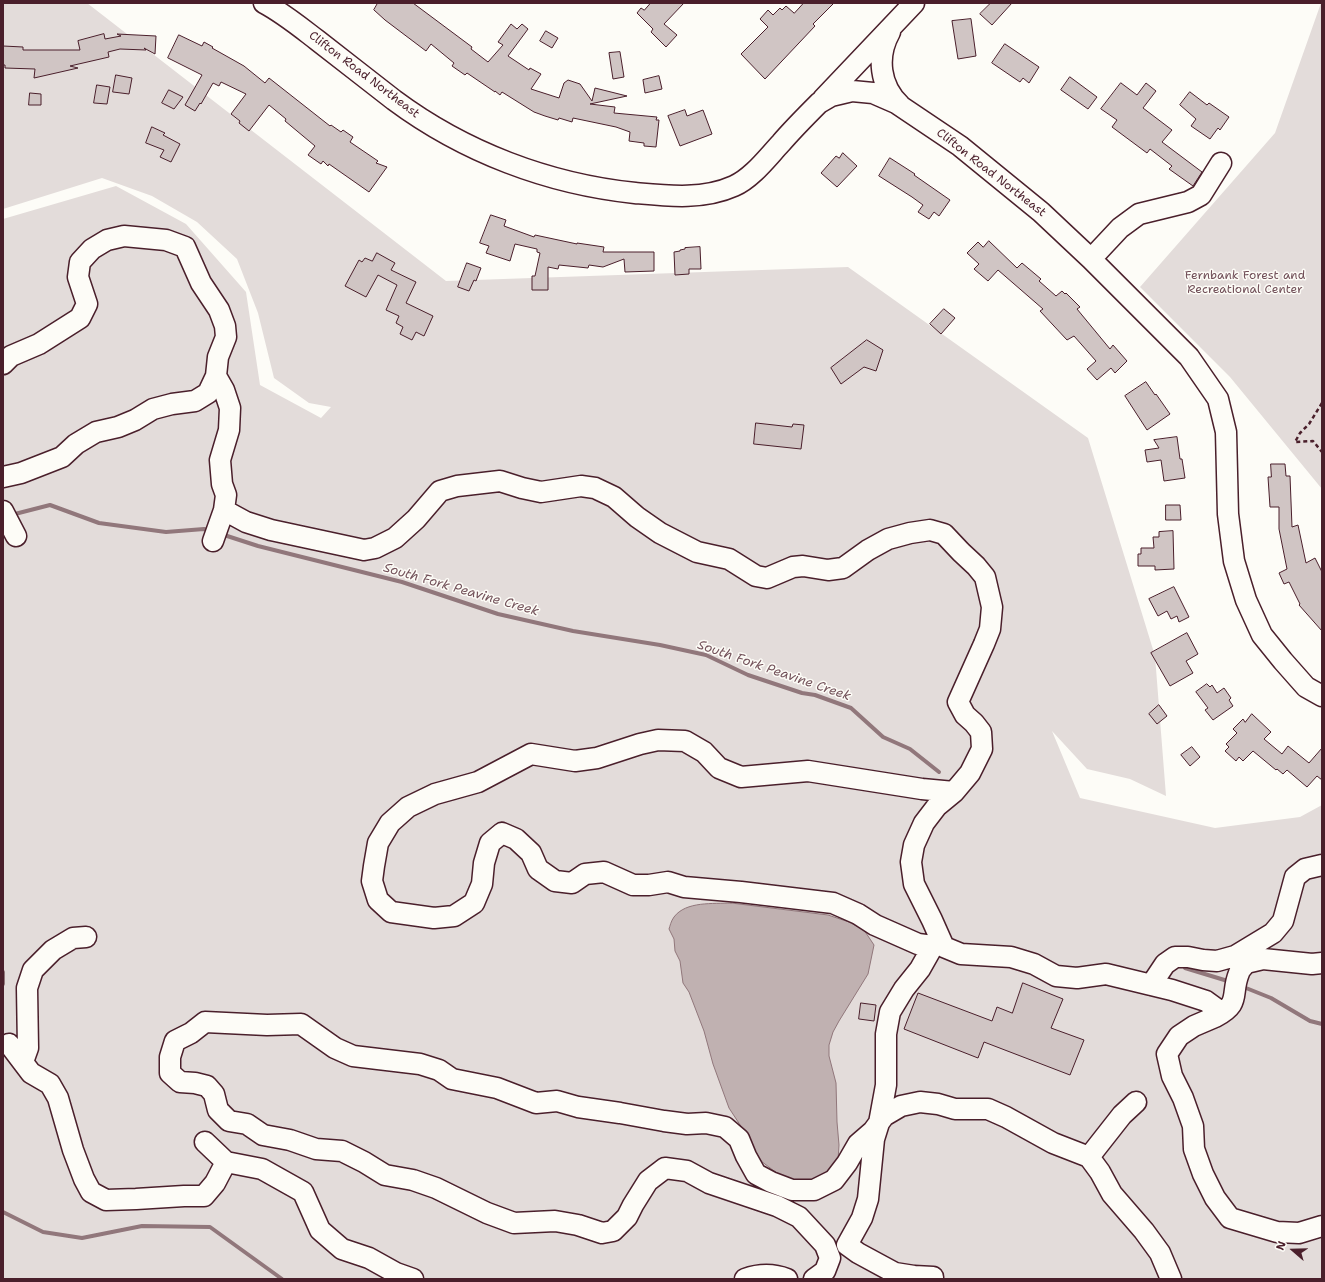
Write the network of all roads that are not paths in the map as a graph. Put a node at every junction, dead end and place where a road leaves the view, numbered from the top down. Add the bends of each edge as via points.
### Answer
1 (264, 3) edge
2 (914, 3) edge
3 (899, 19) junction
4 (819, 103) junction
5 (903, 108) junction
6 (1221, 163) dead end
7 (1091, 259) junction
8 (3, 364) edge
9 (216, 376) junction
10 (3, 477) edge
11 (3, 512) edge
12 (222, 516) junction
13 (16, 536) dead end
14 (213, 541) dead end
15 (1322, 696) edge
16 (954, 792) junction
17 (1322, 865) edge
18 (86, 937) dead end
19 (936, 942) junction
20 (1322, 963) edge
21 (1151, 985) junction
22 (1216, 1017) junction
23 (9, 1044) dead end
24 (23, 1062) junction
25 (1136, 1102) dead end
26 (879, 1123) junction
27 (205, 1142) dead end
28 (1089, 1157) junction
29 (226, 1162) junction
30 (1322, 1226) edge
31 (846, 1246) junction
32 (830, 1258) junction
33 (933, 1277) dead end
34 (413, 1279) edge
35 (746, 1279) edge
36 (787, 1279) edge
37 (814, 1279) edge
38 (1170, 1279) edge

1 - 4 street, Clifton Road Northeast via 302,28 395,101 446,133 490,156 534,172 606,189 677,196 719,192 734,186 755,170
2 - 3 street
3 - 4 street
3 - 5 street via 885,43 881,58 888,91
4 - 5 street, Clifton Road Northeast via 831,96 863,91 885,98
5 - 7 street, Clifton Road Northeast via 972,155 1041,212
6 - 7 street via 1201,195 1188,202 1139,214 1120,228
7 - 15 street, Clifton Road Northeast via 1189,357 1218,400 1226,432 1228,514 1234,561 1246,600 1262,634 1283,661 1306,687
8 - 9 street via 11,356 39,344 80,318 87,304 78,276 80,262 92,249 107,240 124,236 166,240 185,247 225,326 226,337 218,357
9 - 10 street via 208,393 195,401 154,409 118,427 96,432 76,444 62,457
9 - 12 street via 230,408 229,430 220,460 222,484 226,495
11 - 13 street
12 - 14 street
12 - 16 street via 271,530 364,550 375,548 395,538 416,519 440,491 457,486 500,481 540,492 586,486 614,497 660,534 697,552 729,558 756,576 767,578 793,567 828,570 843,568 888,539 910,533 930,530 944,534 985,577 992,607 990,629 958,702 965,715 981,732 982,749 970,772
16 - 19 street via 937,806 924,823 914,845 911,862 914,884 932,920
16 - 19 street via 808,771 741,777 719,768 704,752 685,741 658,740 597,758 575,761 531,754 478,782 434,794 408,807 390,823 378,842 372,882 378,900 391,912 434,918 454,916 474,903 482,884 484,863 490,843 502,833 516,839 531,853 538,869 555,880 572,883 585,874 604,872 633,884 668,882 684,887 833,903 918,944
17 - 21 street via 1305,869 1295,877 1283,921 1273,933 1235,956 1217,961 1175,957 1166,964
18 - 24 street via 73,938 53,950 33,970 27,988 28,1048
19 - 21 street via 961,954 1011,957 1034,964 1056,976 1077,978 1106,974
19 - 26 street via 890,1012 886,1034 886,1085
20 - 22 street via 1263,959 1246,963 1239,972 1231,1007
21 - 22 street via 1206,1001 1217,1009
22 - 30 street via 1194,1026 1179,1036 1167,1054 1172,1076 1194,1126 1194,1149 1215,1198 1230,1218 1277,1232 1299,1233
23 - 24 street
24 - 29 street via 31,1073 50,1084 58,1098 84,1179 91,1192 106,1200 204,1196
25 - 28 street via 1122,1114
26 - 28 street via 884,1116 901,1106 920,1102 954,1109 988,1109 1053,1143
26 - 31 street via 871,1157 868,1199 862,1218
26 - 32 street via 858,1144 834,1180 814,1190 792,1190 756,1174 739,1139 724,1127 706,1123 664,1121 557,1102 536,1104 496,1088 452,1079 439,1070 420,1064 353,1056 336,1048 302,1024 205,1022 175,1041 170,1056 170,1073 180,1082 207,1086 214,1094 218,1110 229,1121 247,1124 263,1134 316,1149 342,1151 385,1175 413,1180 436,1188 487,1214 514,1223 555,1220 602,1233 613,1232 627,1217 648,1181 665,1168 687,1171 799,1217 825,1245
27 - 29 street
28 - 38 street via 1112,1194 1160,1253
29 - 34 street via 262,1169 303,1192 320,1230 342,1249 369,1258
31 - 32 street
31 - 33 street via 895,1273
32 - 37 street via 825,1270
35 - 36 street via 756,1275

